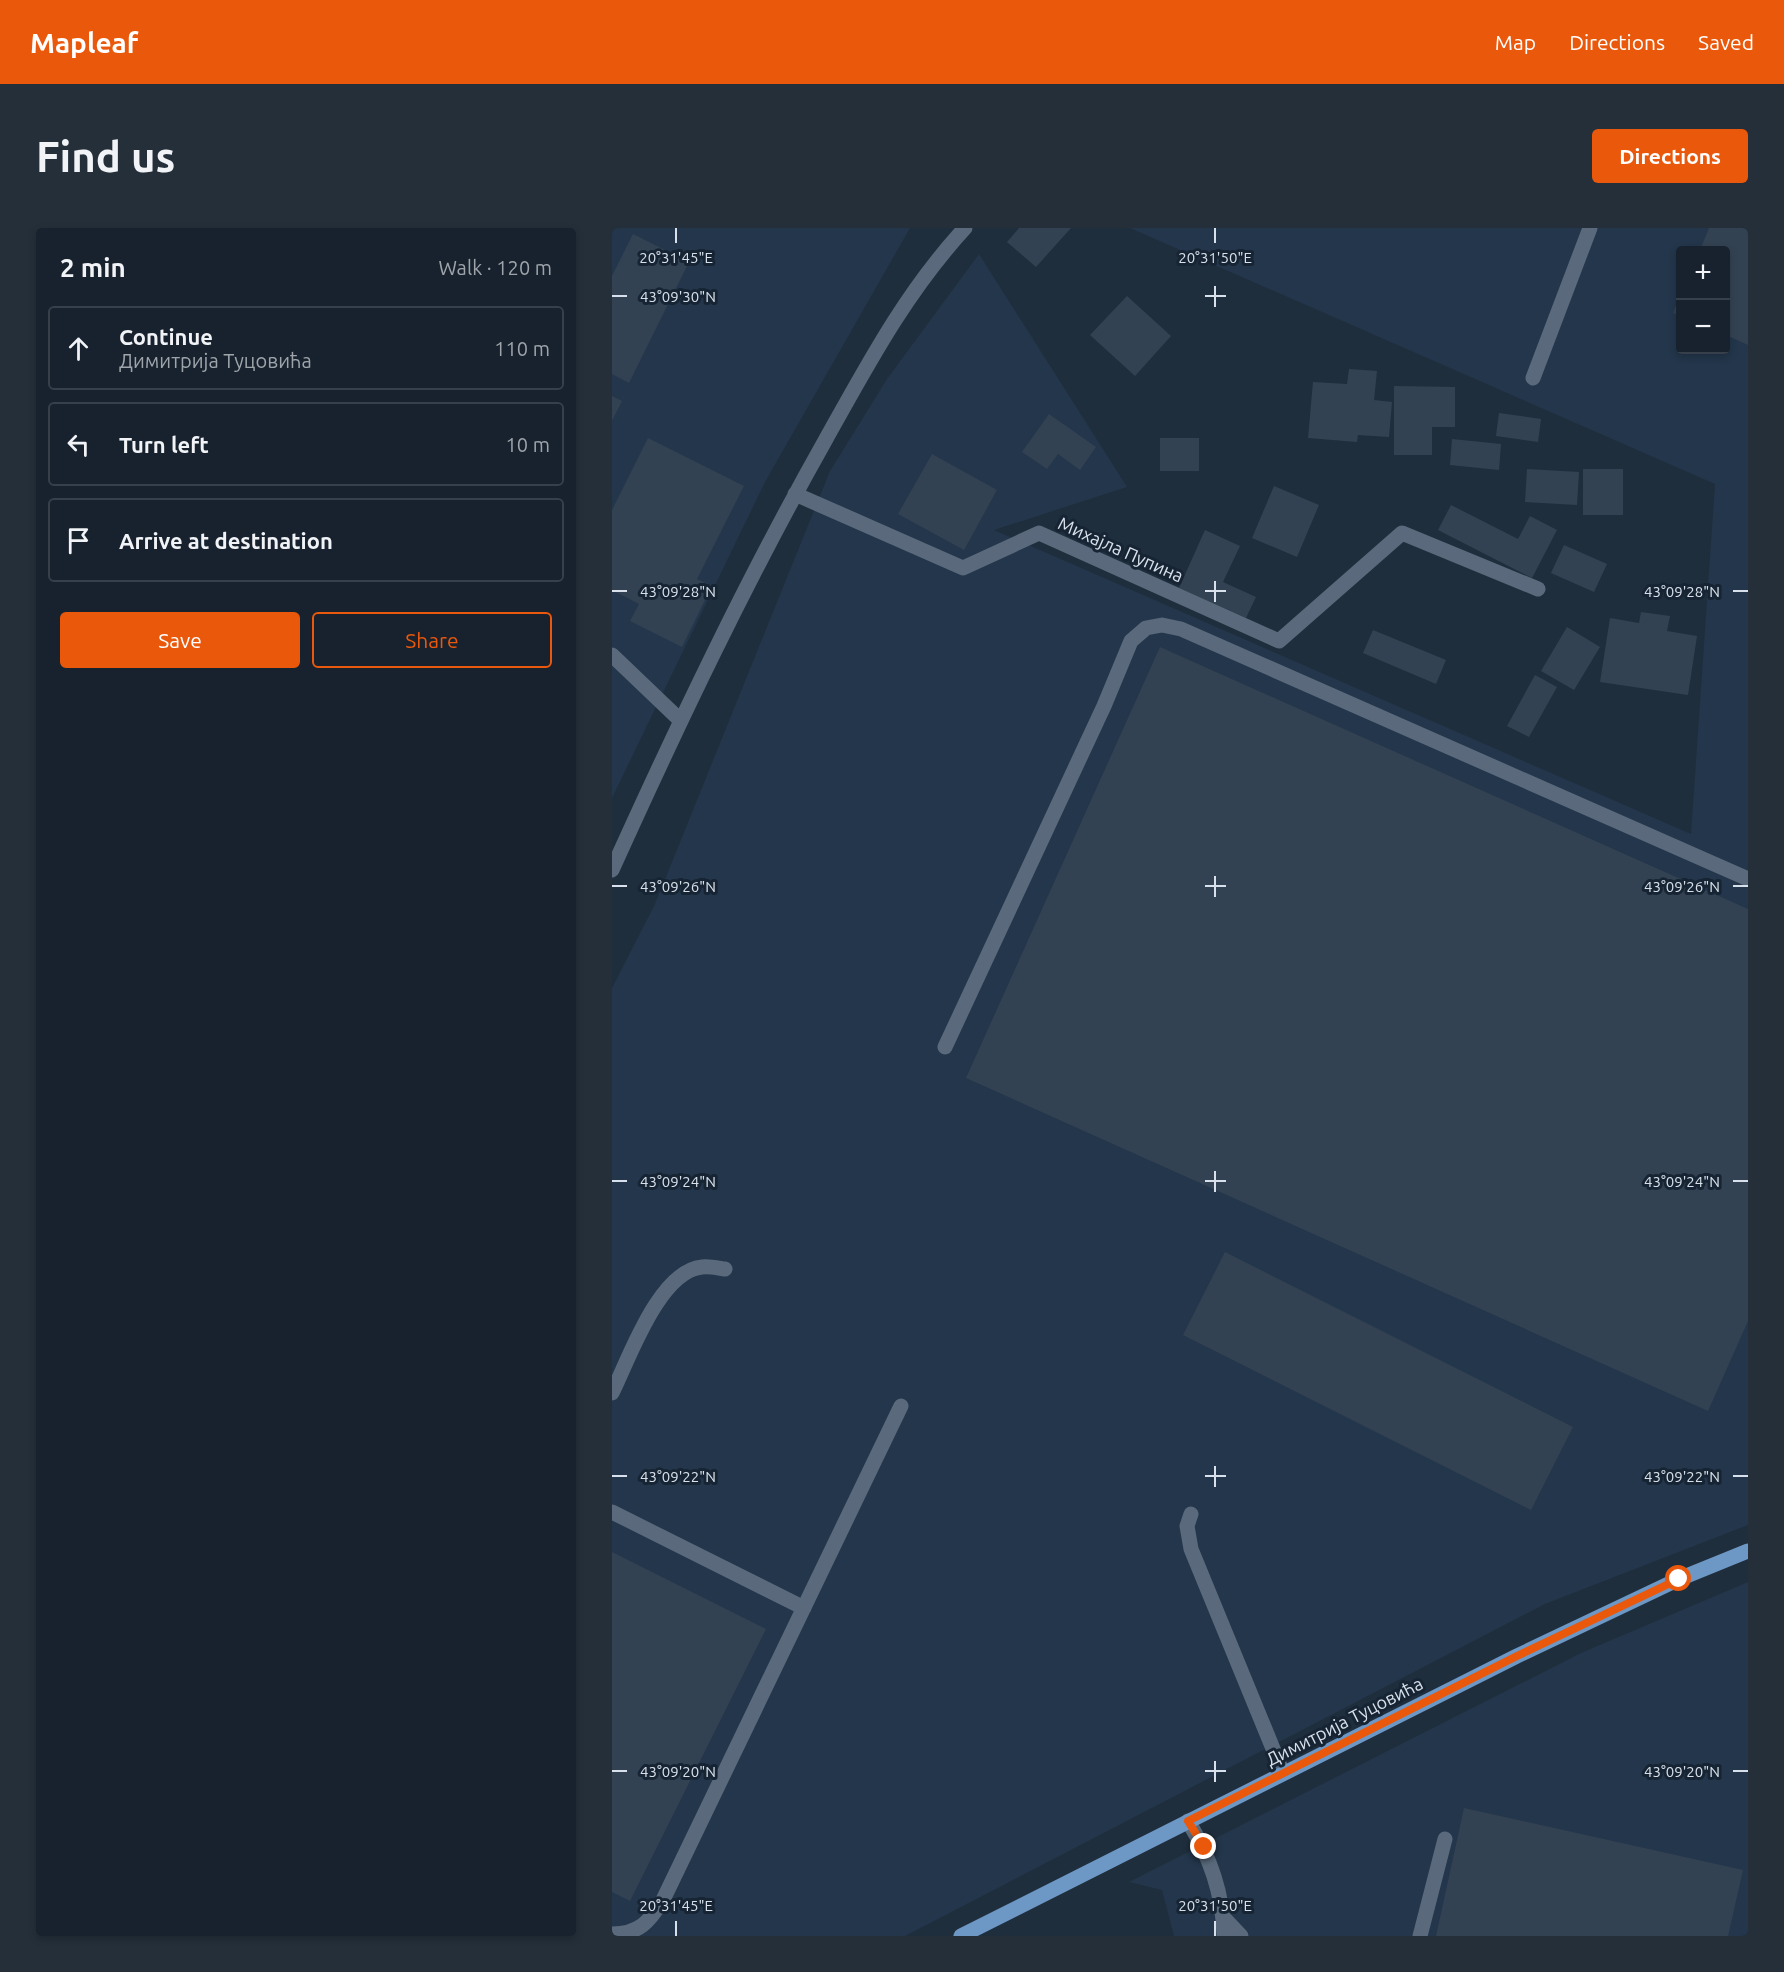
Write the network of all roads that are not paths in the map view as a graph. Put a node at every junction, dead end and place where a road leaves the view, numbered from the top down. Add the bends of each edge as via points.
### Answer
1 (965, 228) edge
2 (1590, 228) edge
3 (1533, 378) dead end
4 (795, 494) junction
5 (1538, 589) dead end
6 (612, 655) edge
7 (680, 720) junction
8 (612, 870) edge
9 (1748, 879) edge
10 (945, 1047) dead end
11 (725, 1269) dead end
12 (612, 1393) edge
13 (901, 1406) dead end
14 (612, 1512) edge
15 (1191, 1514) dead end
16 (1748, 1551) edge
17 (804, 1608) junction
18 (1283, 1773) junction
19 (1188, 1821) junction
20 (1445, 1839) dead end
21 (1223, 1917) junction
22 (612, 1934) edge
23 (961, 1936) edge
24 (1224, 1936) edge
25 (1241, 1936) edge
26 (1420, 1936) edge

1 - 4 street via 932,264 891,324
2 - 3 street
4 - 5 street, Михајла Пупина via 963,568 1039,533 1279,641 1402,533
4 - 7 street
6 - 7 street
7 - 8 street
9 - 10 street via 1181,629 1162,625 1146,628 1131,641
11 - 12 street via 701,1267 671,1284 659,1298
13 - 17 street
14 - 17 street
15 - 18 street via 1186,1526 1191,1549
16 - 18 main road, Димитрија Туцовића via 1624,1604
17 - 22 street via 663,1900 648,1923 623,1934
18 - 19 main road, Димитрија Туцовића
19 - 21 street via 1216,1877
19 - 23 main road, Димитрија Туцовића
20 - 26 street
21 - 24 street
21 - 25 street

